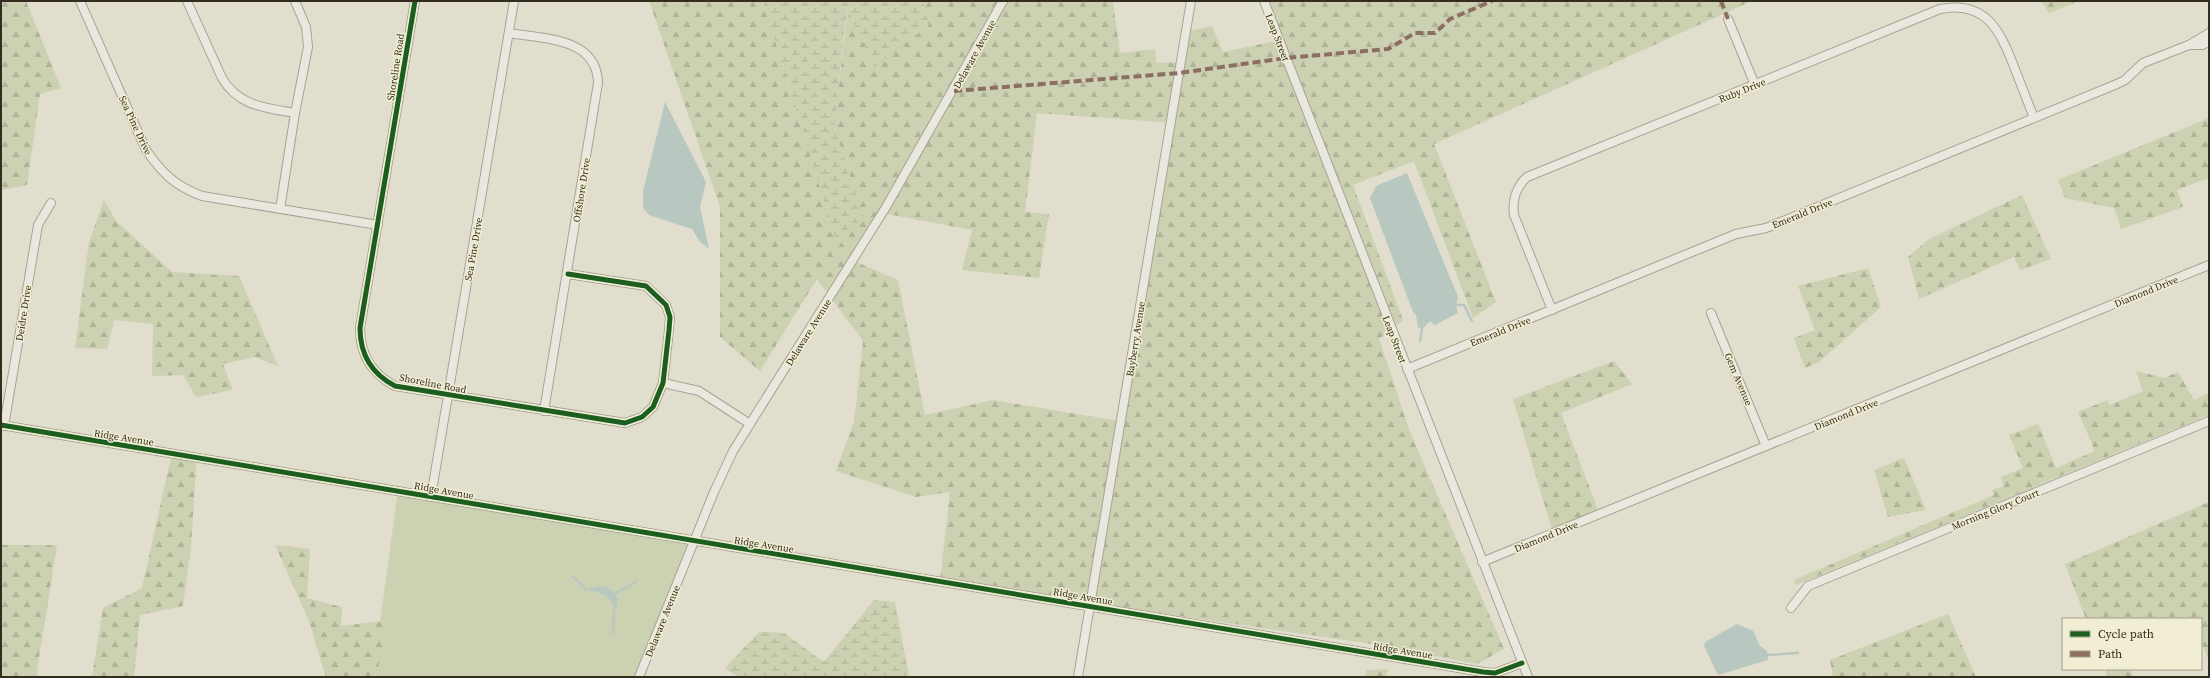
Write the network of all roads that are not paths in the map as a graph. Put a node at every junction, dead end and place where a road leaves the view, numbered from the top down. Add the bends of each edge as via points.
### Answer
1 (80, 1) edge
2 (187, 1) edge
3 (295, 1) edge
4 (415, 1) edge
5 (514, 1) edge
6 (1003, 1) edge
7 (1191, 1) edge
8 (1264, 1) edge
9 (1728, 19) dead end
10 (509, 33) junction
11 (2209, 34) edge
12 (2209, 42) edge
13 (2189, 45) junction
14 (1755, 85) junction
15 (295, 113) junction
16 (2034, 118) junction
17 (51, 203) dead end
18 (280, 209) junction
19 (378, 225) junction
20 (2209, 265) edge
21 (568, 274) junction
22 (1552, 310) junction
23 (1711, 312) dead end
24 (1407, 369) junction
25 (663, 382) junction
26 (448, 396) junction
27 (544, 411) junction
28 (2209, 421) edge
29 (750, 424) junction
30 (3, 426) edge
31 (1766, 446) junction
32 (431, 497) junction
33 (694, 542) junction
34 (1482, 562) junction
35 (1090, 607) junction
36 (1791, 608) dead end
37 (1522, 663) junction
38 (639, 677) edge
39 (1078, 677) edge
40 (1528, 677) edge

1 - 18 street, Sea Pine Drive via 146,150 159,169 178,184 202,196
2 - 15 street via 230,90 242,100 256,106
3 - 15 street via 306,27 308,42
4 - 19 street, Shoreline Road
5 - 10 street, Sea Pine Drive
6 - 29 street, Delaware Avenue via 886,207
7 - 35 street, Bayberry Avenue
8 - 24 street, Leap Street
9 - 14 street
10 - 21 street, Offshore Drive via 575,45 592,58 598,74
10 - 26 street, Sea Pine Drive
11 - 13 street, Emerald Drive
12 - 13 street, Emerald Drive
13 - 16 street, Emerald Drive via 2141,64 2122,82
14 - 16 street, Ruby Drive via 1940,9 1960,6 1980,12 1995,25
14 - 22 street, Ruby Drive via 1535,172 1524,180 1514,198 1514,215
15 - 18 street
16 - 22 street, Emerald Drive via 1766,228 1736,234
17 - 30 street, Deidre Drive via 38,225
18 - 19 street, Sea Pine Drive
19 - 26 street, Shoreline Road via 360,328 365,356 377,374 395,386
20 - 31 street, Diamond Drive
21 - 25 street, Shoreline Road via 646,286 666,305 670,318
21 - 27 street, Offshore Drive
22 - 24 street, Emerald Drive
23 - 31 street, Gem Avenue
24 - 34 street, Leap Street
25 - 27 street, Shoreline Road via 653,407 634,421 625,423
25 - 29 street via 699,391
26 - 27 street, Shoreline Road
26 - 32 street, Sea Pine Drive
28 - 36 street, Morning Glory Court via 1808,586
29 - 33 street, Delaware Avenue via 724,470
30 - 32 street, Ridge Avenue
31 - 34 street, Diamond Drive
32 - 33 street, Ridge Avenue
33 - 35 street, Ridge Avenue
33 - 38 street, Delaware Avenue
34 - 37 street, Leap Street
35 - 37 street, Ridge Avenue via 1483,672 1495,673
35 - 39 street, Bayberry Avenue
37 - 40 street, Leap Street

